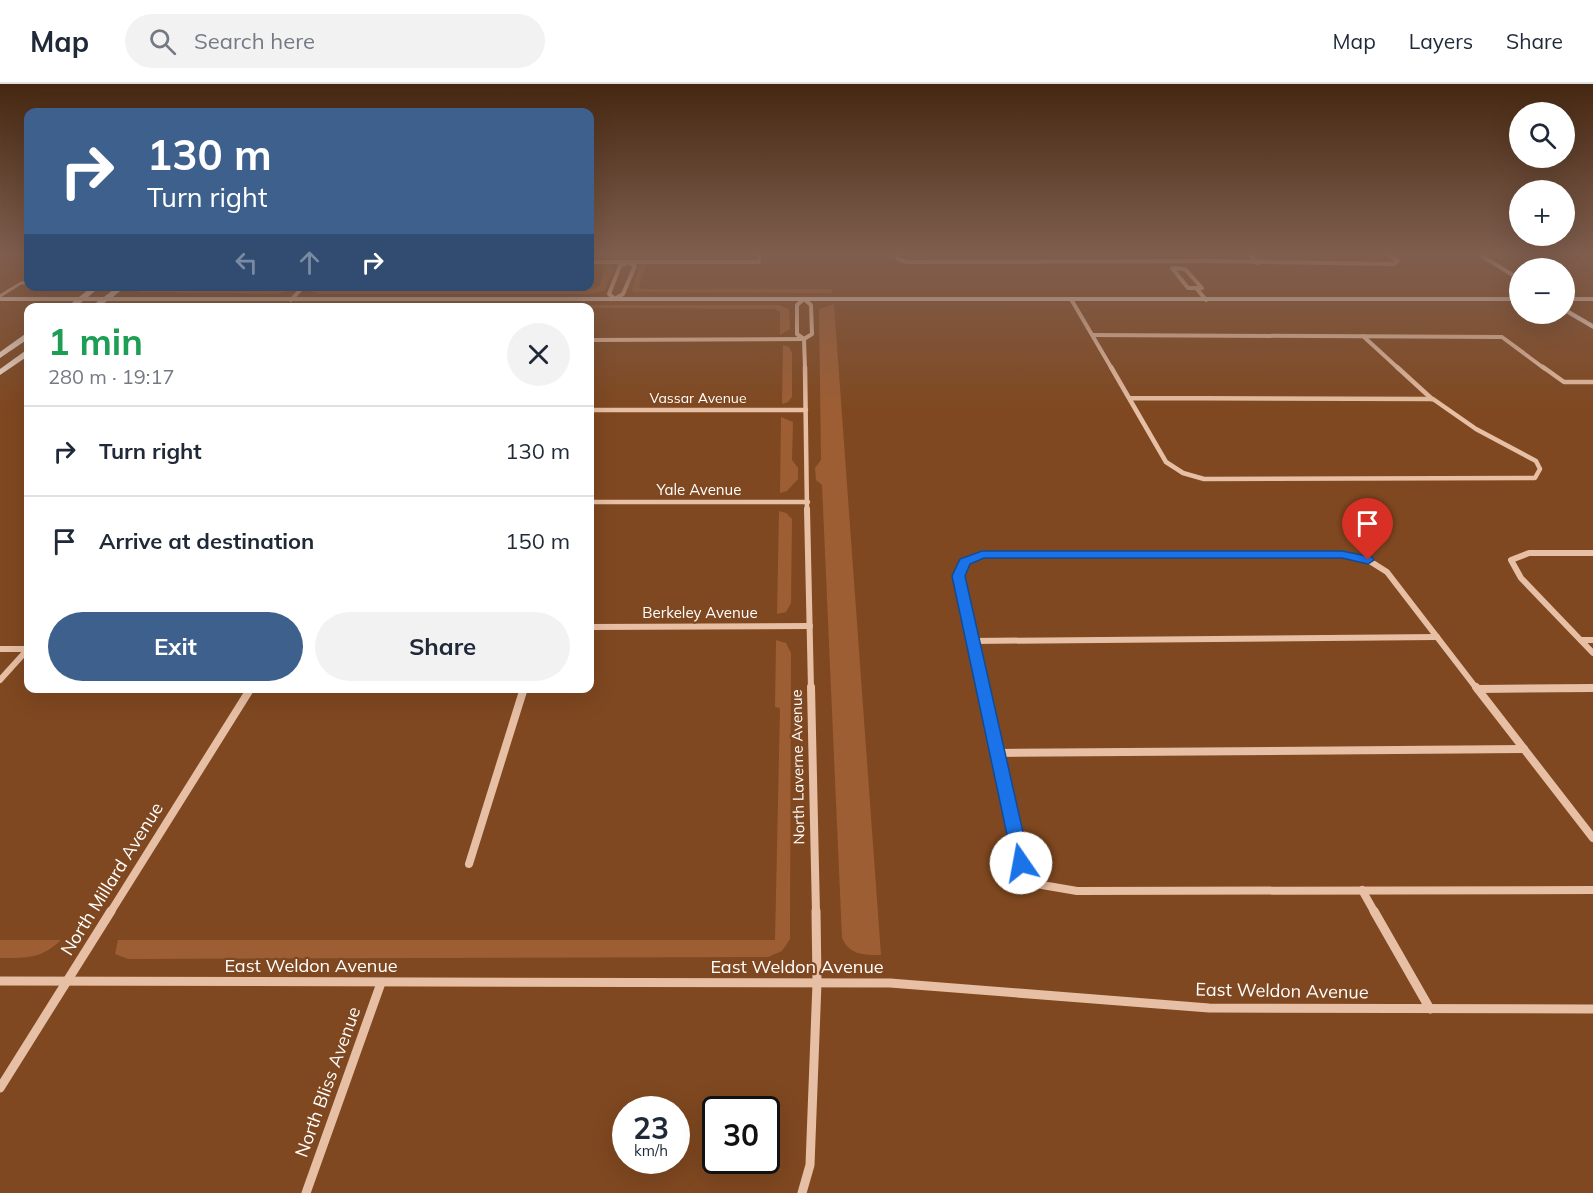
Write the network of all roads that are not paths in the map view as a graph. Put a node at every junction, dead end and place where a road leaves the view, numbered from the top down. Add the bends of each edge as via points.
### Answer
1 (797, 307) edge
2 (811, 307) edge
3 (1076, 307) edge
4 (1575, 316) edge
5 (1593, 327) edge
6 (1093, 334) junction
7 (1364, 336) junction
8 (24, 339) edge
9 (804, 339) junction
10 (594, 340) edge
11 (0, 356) edge
12 (24, 356) edge
13 (0, 373) edge
14 (1593, 382) edge
15 (1130, 398) junction
16 (1433, 399) junction
17 (594, 410) edge
18 (806, 410) junction
19 (808, 501) junction
20 (594, 502) edge
21 (1593, 553) edge
22 (810, 626) junction
23 (594, 627) edge
24 (1437, 637) junction
25 (1581, 640) junction
26 (1593, 640) edge
27 (973, 641) junction
28 (0, 649) edge
29 (24, 649) edge
30 (24, 653) edge
31 (1593, 653) edge
32 (0, 680) edge
33 (1593, 688) edge
34 (1478, 689) junction
35 (248, 693) edge
36 (522, 693) edge
37 (1524, 749) junction
38 (997, 753) junction
39 (1593, 838) edge
40 (469, 864) dead end
41 (1362, 890) junction
42 (1593, 890) edge
43 (0, 981) edge
44 (67, 982) junction
45 (381, 982) junction
46 (817, 983) junction
47 (1430, 1009) junction
48 (1593, 1009) edge
49 (0, 1088) edge
50 (306, 1193) edge
51 (802, 1193) edge

1 - 9 street via 797,334
2 - 9 street via 812,333
3 - 6 street
4 - 5 street
6 - 7 street
6 - 15 street
7 - 14 street via 1502,337 1564,382
7 - 16 street
8 - 11 street
9 - 10 street
9 - 18 street, North Laverne Avenue
12 - 13 street
15 - 16 street
15 - 16 street via 1166,462 1183,473 1204,479 1535,478 1540,469 1536,461 1476,429
17 - 18 street, Vassar Avenue
18 - 19 street, North Laverne Avenue
19 - 20 street, Yale Avenue
19 - 22 street, North Laverne Avenue
21 - 25 street via 1529,553 1511,560 1521,578
22 - 23 street, Berkeley Avenue
22 - 46 street, North Laverne Avenue
24 - 27 street
24 - 27 street via 1387,572 1368,560 1342,555 982,554 964,561 959,576
24 - 34 street
25 - 26 street
25 - 31 street
27 - 38 street
28 - 29 street
30 - 32 street
33 - 34 street
34 - 37 street
35 - 44 street, North Millard Avenue
36 - 40 street
37 - 38 street
37 - 39 street
38 - 41 street via 1021,863 1042,885 1077,891
41 - 42 street
41 - 47 street
43 - 44 street, East Weldon Avenue
44 - 45 street, East Weldon Avenue
44 - 49 street, North Millard Avenue
45 - 46 street, East Weldon Avenue
45 - 50 street, North Bliss Avenue
46 - 47 street, East Weldon Avenue via 890,983 1209,1008
46 - 51 street, North Laverne Avenue via 810,1165
47 - 48 street, East Weldon Avenue

